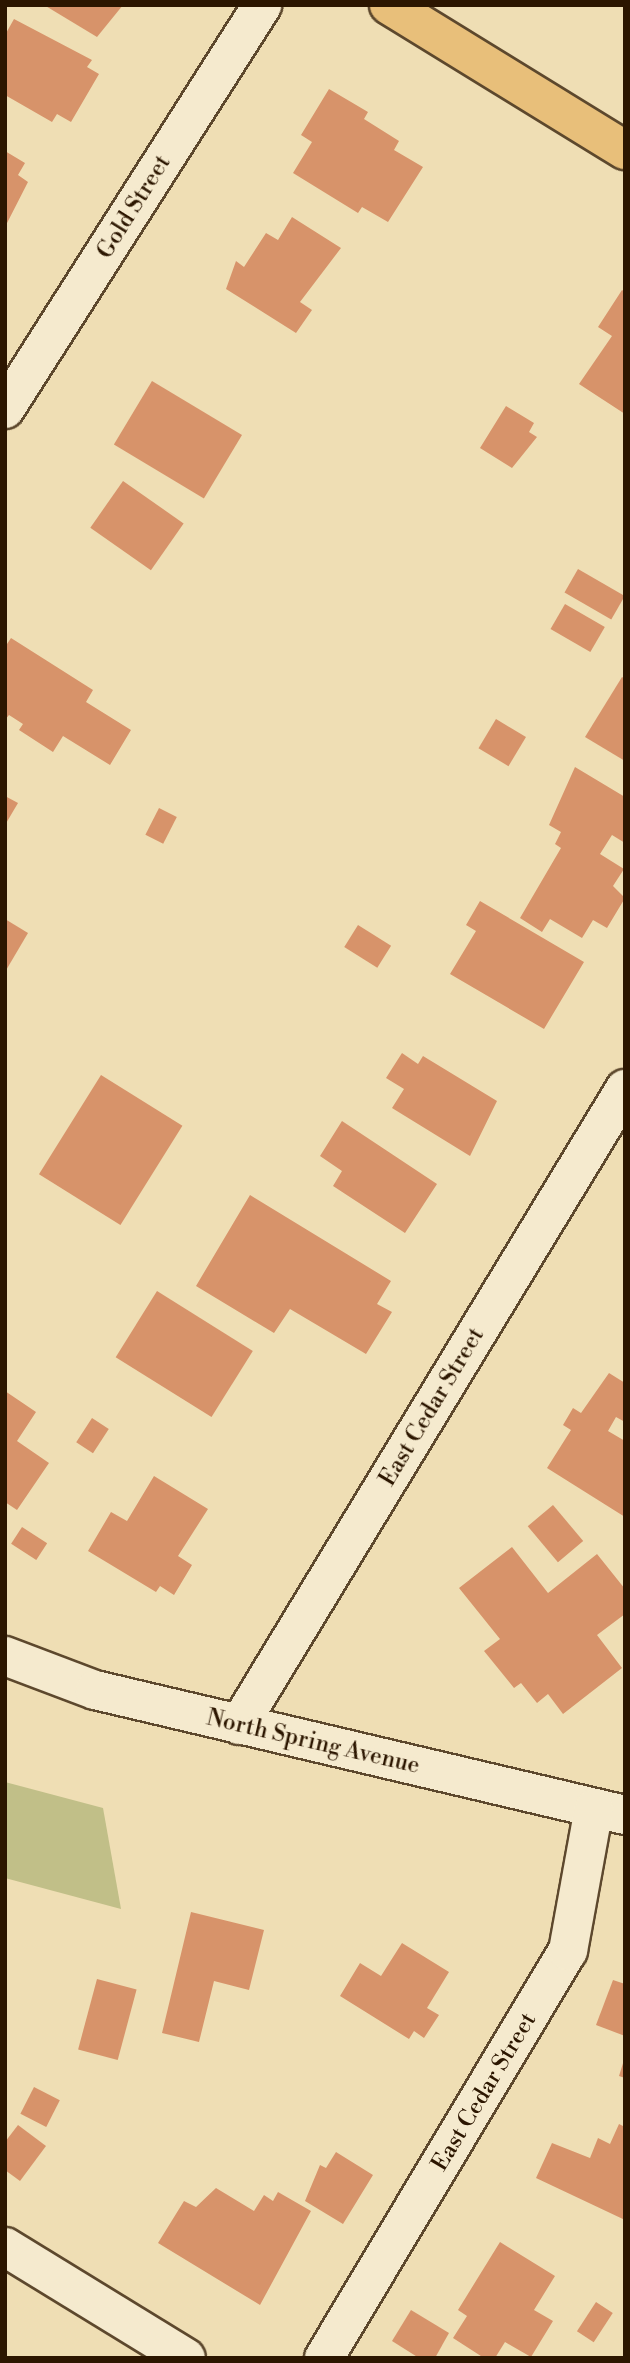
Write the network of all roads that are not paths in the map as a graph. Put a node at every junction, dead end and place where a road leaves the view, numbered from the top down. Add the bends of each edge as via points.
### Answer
1 (262, 5) edge
2 (390, 5) edge
3 (625, 149) edge
4 (5, 410) edge
5 (625, 1089) edge
6 (5, 1656) edge
7 (239, 1725) junction
8 (610, 1812) edge
9 (5, 2247) edge
10 (186, 2358) edge
11 (324, 2358) edge

1 - 4 street, Gold Street
2 - 3 main road
5 - 7 street, East Cedar Street
6 - 7 street, North Spring Avenue via 95,1690
7 - 8 street, North Spring Avenue
8 - 11 street, East Cedar Street via 568,1951
9 - 10 street

